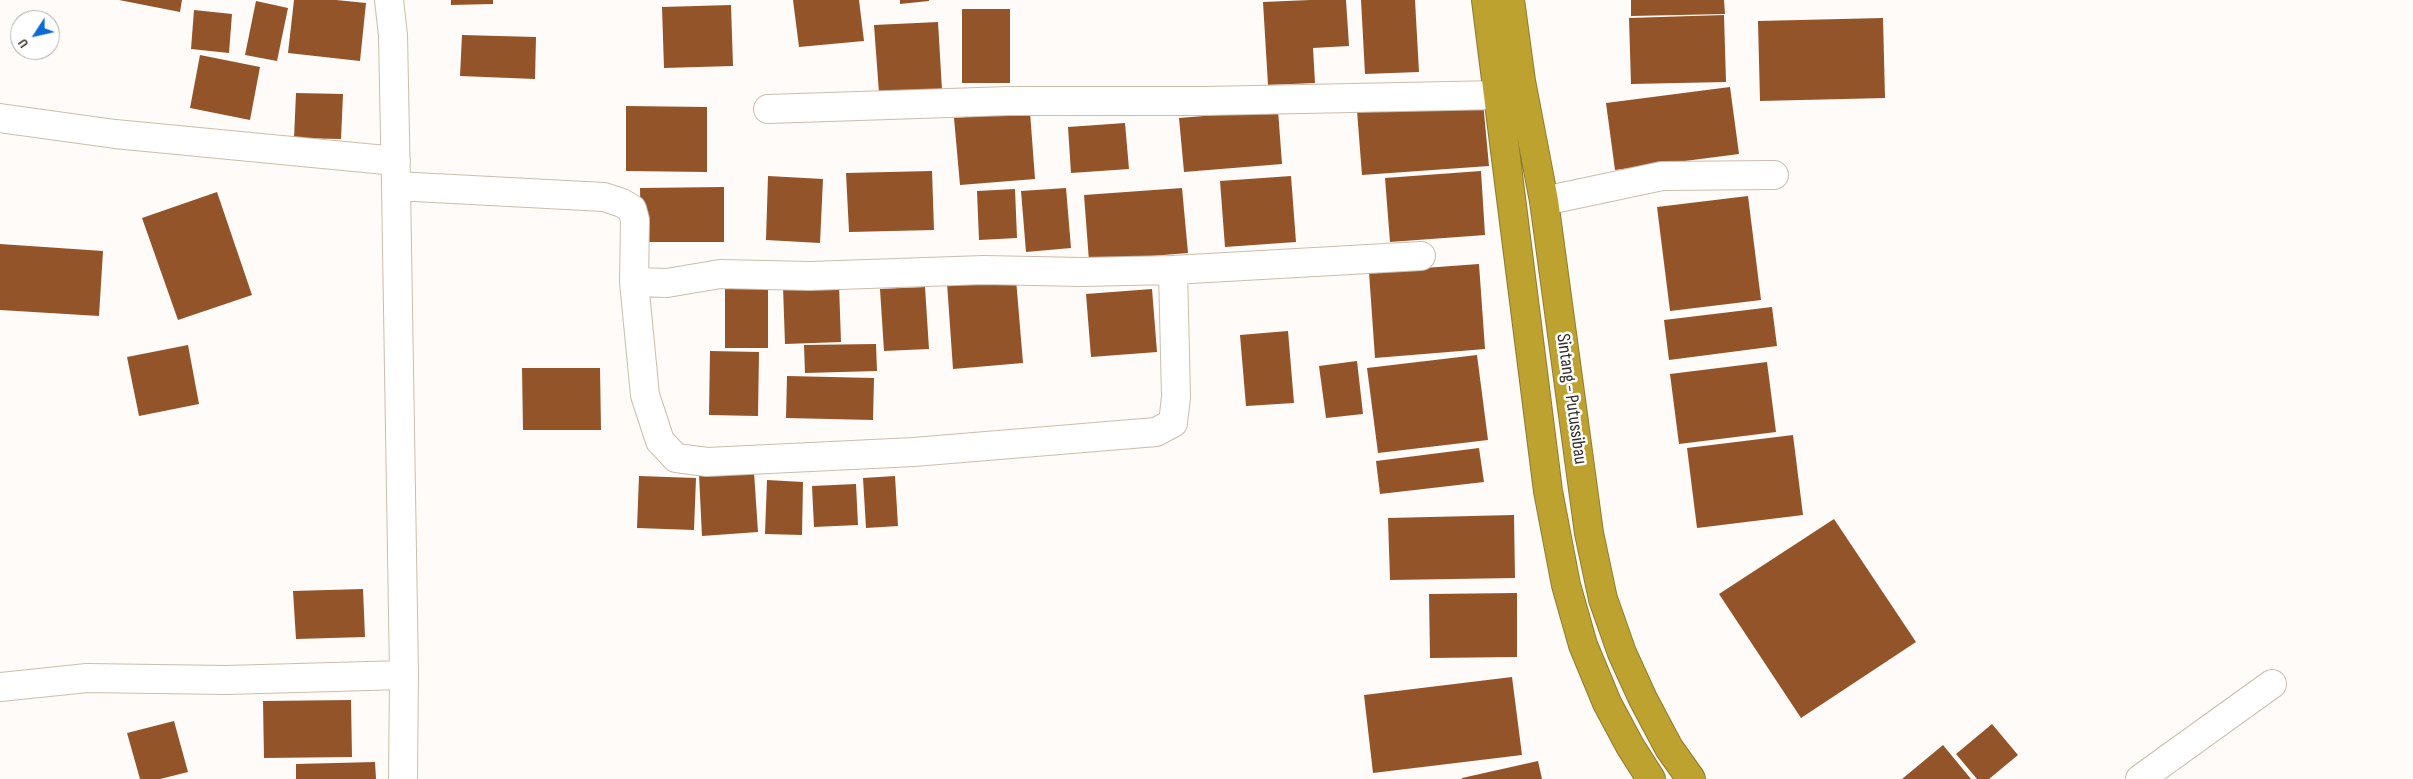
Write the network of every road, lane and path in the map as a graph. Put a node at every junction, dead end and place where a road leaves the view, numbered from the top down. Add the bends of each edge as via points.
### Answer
1 (389, 0) edge
2 (1486, 0) edge
3 (1510, 0) edge
4 (1499, 95) junction
5 (768, 110) dead end
6 (0, 118) edge
7 (396, 173) junction
8 (1774, 175) dead end
9 (1544, 201) junction
10 (1421, 256) dead end
11 (1172, 270) junction
12 (634, 282) junction
13 (404, 676) junction
14 (2272, 684) dead end
15 (0, 687) edge
16 (403, 779) edge
17 (1651, 779) edge
18 (1691, 779) edge
19 (2140, 779) edge

1 - 7 street via 393,35
2 - 4 highway, Sintang - Putussibau
3 - 9 highway, Sintang - Putussibau via 1521,81
4 - 5 street via 1009,101
4 - 17 highway, Sintang - Putussibau via 1548,490 1566,584 1584,645 1607,703
6 - 7 street
7 - 12 street via 604,197 622,203 632,209 635,220
7 - 13 street
8 - 9 street via 1662,176
9 - 18 highway, Sintang - Putussibau via 1589,533 1603,598 1622,654 1643,700 1669,748
10 - 11 street
11 - 12 street via 984,270 810,276 720,274 667,283
11 - 12 street via 1176,397 1173,424 1156,432 914,452 708,462 676,458 660,441 645,395
13 - 15 street via 226,680 87,678
13 - 16 street
14 - 19 street

